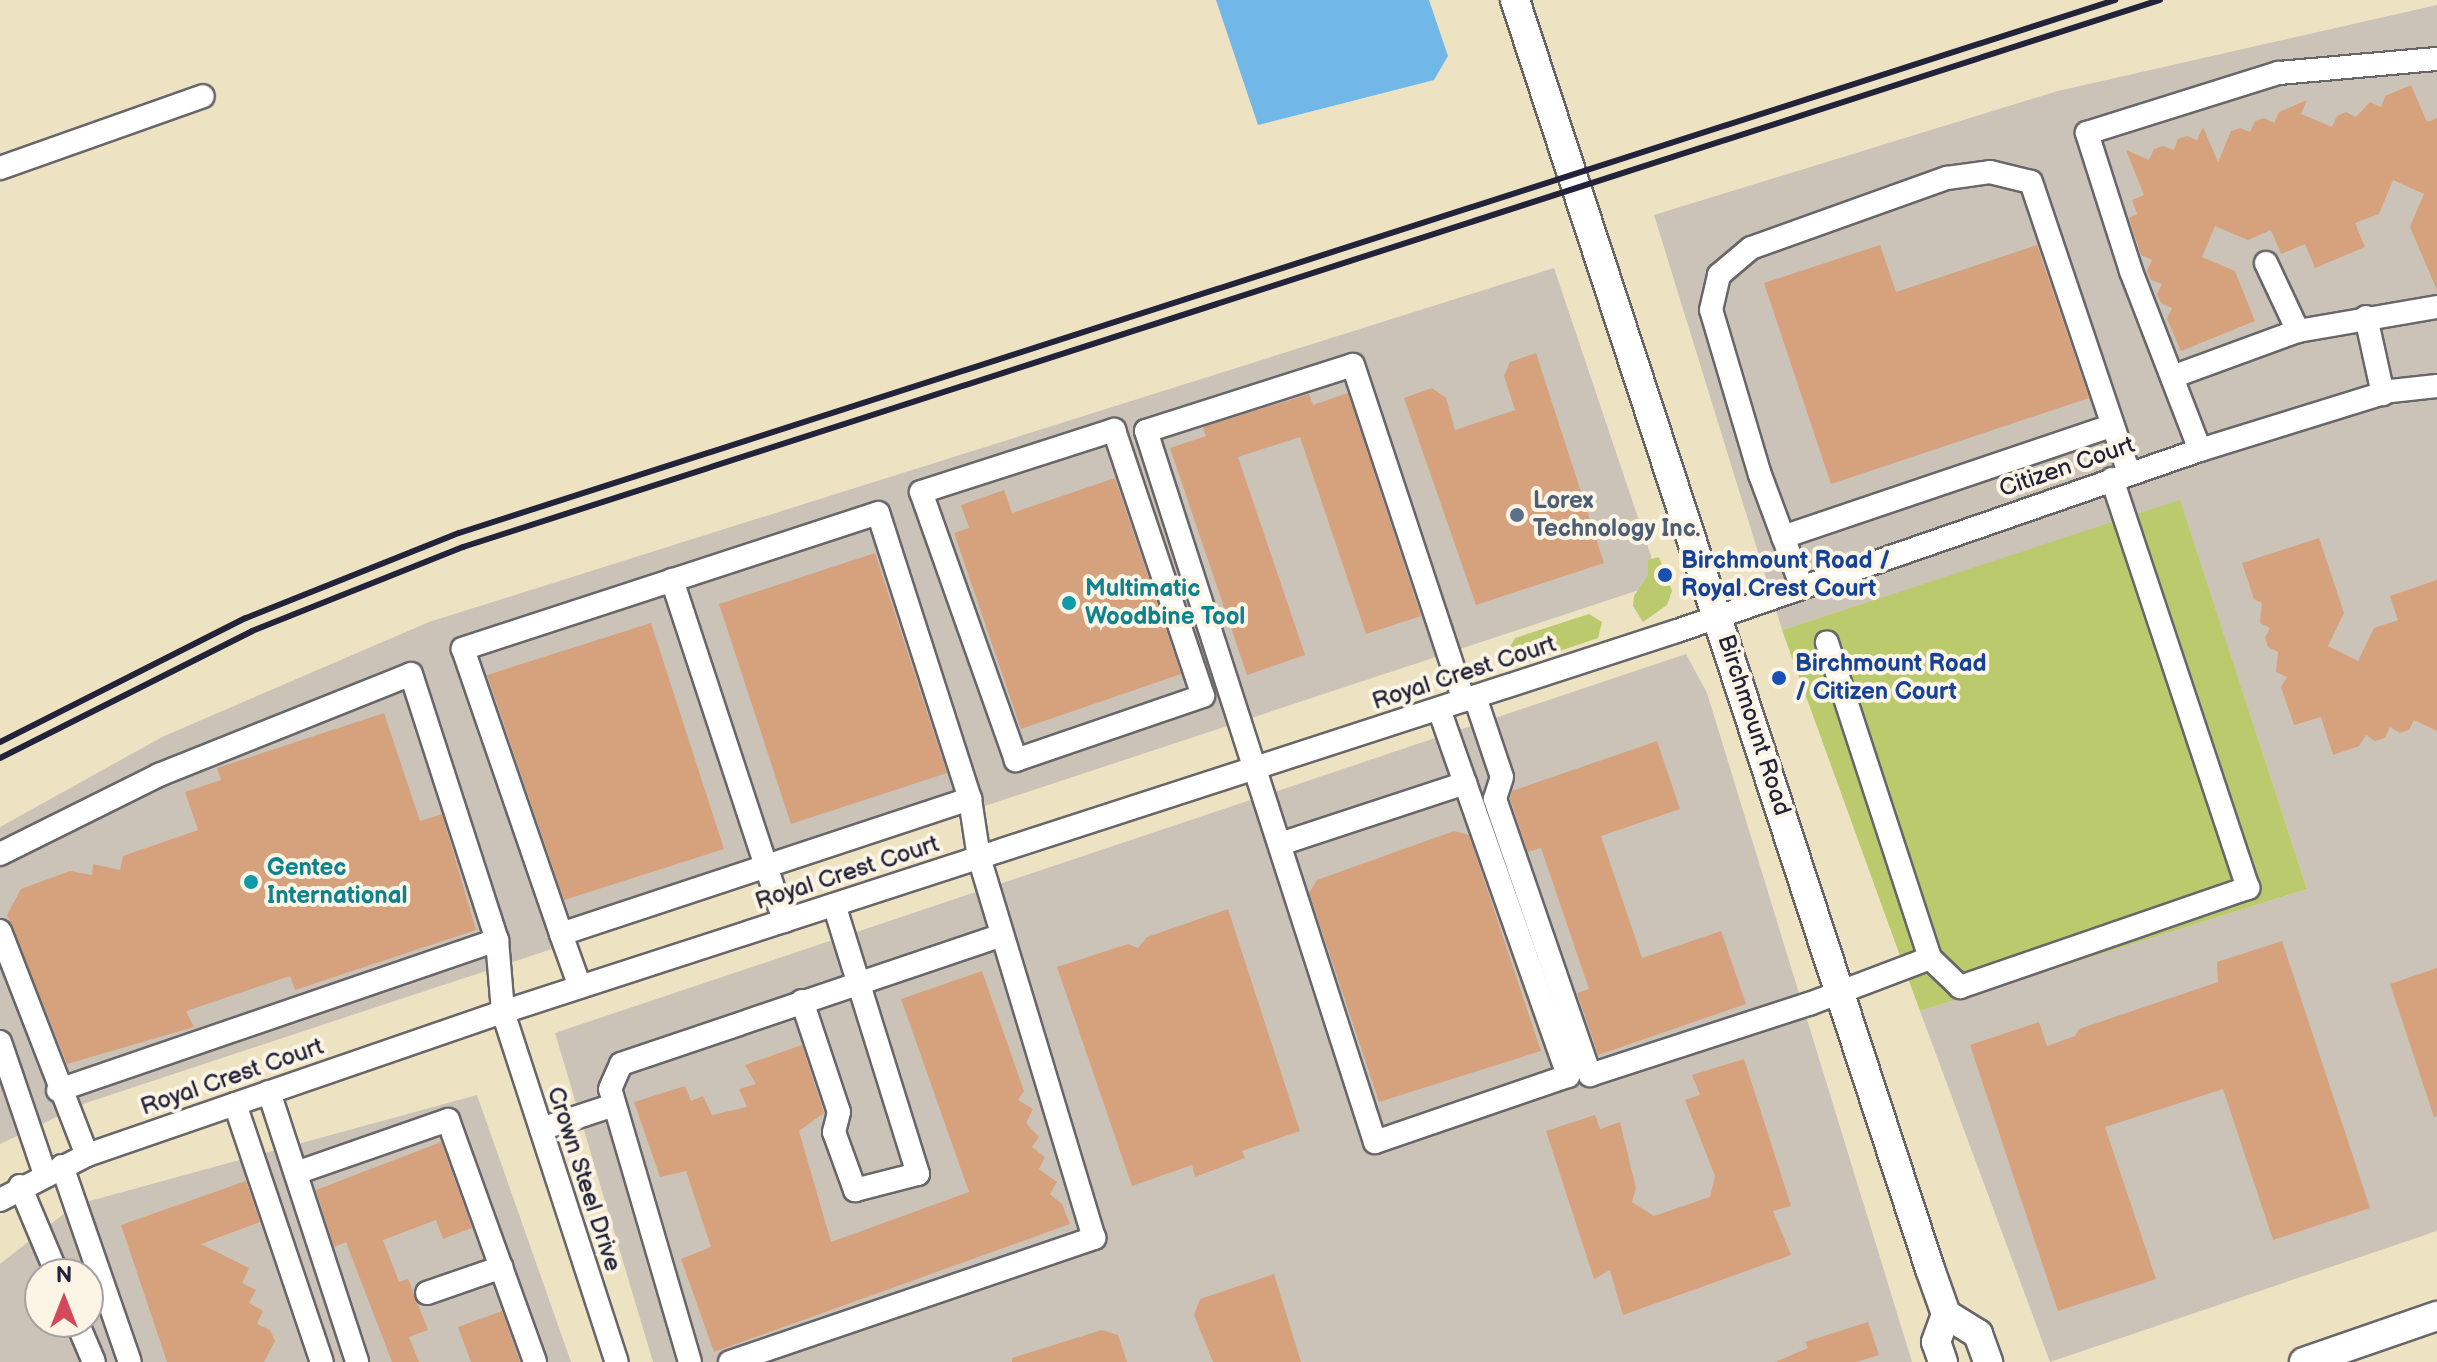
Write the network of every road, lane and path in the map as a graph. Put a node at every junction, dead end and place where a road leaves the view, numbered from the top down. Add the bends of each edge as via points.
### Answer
1 (1515, 0) edge
2 (2437, 59) edge
3 (203, 96) dead end
4 (0, 168) edge
5 (2266, 263) dead end
6 (2437, 307) edge
7 (2366, 317) junction
8 (2298, 331) junction
9 (2172, 377) junction
10 (2437, 386) edge
11 (2383, 394) junction
12 (2113, 425) junction
13 (2200, 450) junction
14 (2121, 476) junction
15 (1176, 522) junction
16 (1148, 532) junction
17 (1783, 537) junction
18 (672, 580) junction
19 (1801, 585) junction
20 (1719, 615) junction
21 (1827, 642) dead end
22 (1470, 699) junction
23 (1439, 709) junction
24 (1256, 768) junction
25 (1465, 783) junction
26 (970, 799) junction
27 (1280, 844) junction
28 (0, 854) edge
29 (979, 858) junction
30 (765, 867) junction
31 (834, 905) junction
32 (784, 921) junction
33 (0, 931) edge
34 (561, 934) junction
35 (1002, 935) junction
36 (497, 940) junction
37 (1930, 958) junction
38 (858, 982) junction
39 (580, 987) junction
40 (1840, 991) junction
41 (802, 1001) junction
42 (503, 1012) junction
43 (0, 1042) edge
44 (58, 1090) junction
45 (269, 1092) junction
46 (235, 1104) junction
47 (614, 1105) junction
48 (541, 1129) junction
49 (87, 1155) junction
50 (54, 1170) junction
51 (296, 1173) junction
52 (20, 1186) junction
53 (0, 1200) edge
54 (50, 1258) edge
55 (502, 1267) junction
56 (427, 1293) dead end
57 (1946, 1314) junction
58 (2437, 1316) edge
59 (84, 1338) edge
60 (614, 1361) edge
61 (94, 1362) edge
62 (130, 1362) edge
63 (322, 1362) edge
64 (357, 1362) edge
65 (535, 1362) edge
66 (690, 1362) edge
67 (730, 1362) edge
68 (1943, 1362) edge
69 (1988, 1362) edge
70 (2304, 1362) edge

1 - 20 main road, Birchmount Road
2 - 9 street via 2279,73 2087,133
3 - 4 street
5 - 8 street
6 - 7 street
7 - 8 street
7 - 11 street
8 - 9 street
9 - 13 street
10 - 11 street, Citizen Court
11 - 13 street, Citizen Court
12 - 14 street
12 - 17 street
12 - 17 street via 2031,182 1990,172 1947,178 1751,248 1719,275 1711,310
13 - 14 street, Citizen Court
14 - 19 street, Citizen Court
14 - 37 street via 2248,888 1960,987
15 - 16 street
15 - 22 street via 1146,431 1353,365
15 - 24 street
16 - 16 street via 1203,696 1016,760 921,492 1114,430
17 - 19 street
18 - 26 street via 878,513
18 - 30 street
18 - 34 street via 463,649
19 - 20 street, Citizen Court
20 - 22 street, Royal Crest Court
20 - 40 main road, Birchmount Road
21 - 37 street
22 - 23 street, Royal Crest Court
22 - 40 street via 1502,777 1495,799 1590,1075
23 - 24 street, Royal Crest Court
23 - 25 street
24 - 27 street
24 - 29 street, Royal Crest Court
25 - 27 street
25 - 27 street via 1568,1076 1375,1142
26 - 29 street
26 - 30 street
28 - 36 street, Crown Steel Drive via 159,775 411,674
29 - 31 street, Royal Crest Court
29 - 35 street
30 - 32 street
30 - 34 street
31 - 32 street, Royal Crest Court
31 - 38 street
32 - 39 street, Royal Crest Court
33 - 44 street
34 - 39 street
35 - 38 street
35 - 67 street via 1094,1238
36 - 42 street, Crown Steel Drive
36 - 44 street
37 - 40 street
38 - 41 street
38 - 41 street via 918,1174 855,1190 834,1132 839,1112
39 - 42 street, Royal Crest Court
40 - 57 main road, Birchmount Road
41 - 47 street via 621,1064 610,1089
42 - 45 street, Royal Crest Court
42 - 48 street, Crown Steel Drive
43 - 50 street
44 - 49 street
45 - 46 street, Royal Crest Court
45 - 51 street
46 - 49 street, Royal Crest Court
46 - 63 street
47 - 48 street
47 - 66 street
48 - 60 street, Crown Steel Drive
49 - 50 street, Royal Crest Court
50 - 52 street, Royal Crest Court
50 - 62 street
51 - 55 street via 448,1120
51 - 64 street
52 - 53 street, Royal Crest Court
52 - 54 street
55 - 56 street
55 - 65 street
57 - 68 main road, Birchmount Road via 1936,1342
57 - 69 main road via 1978,1334
58 - 70 main road
59 - 61 street

